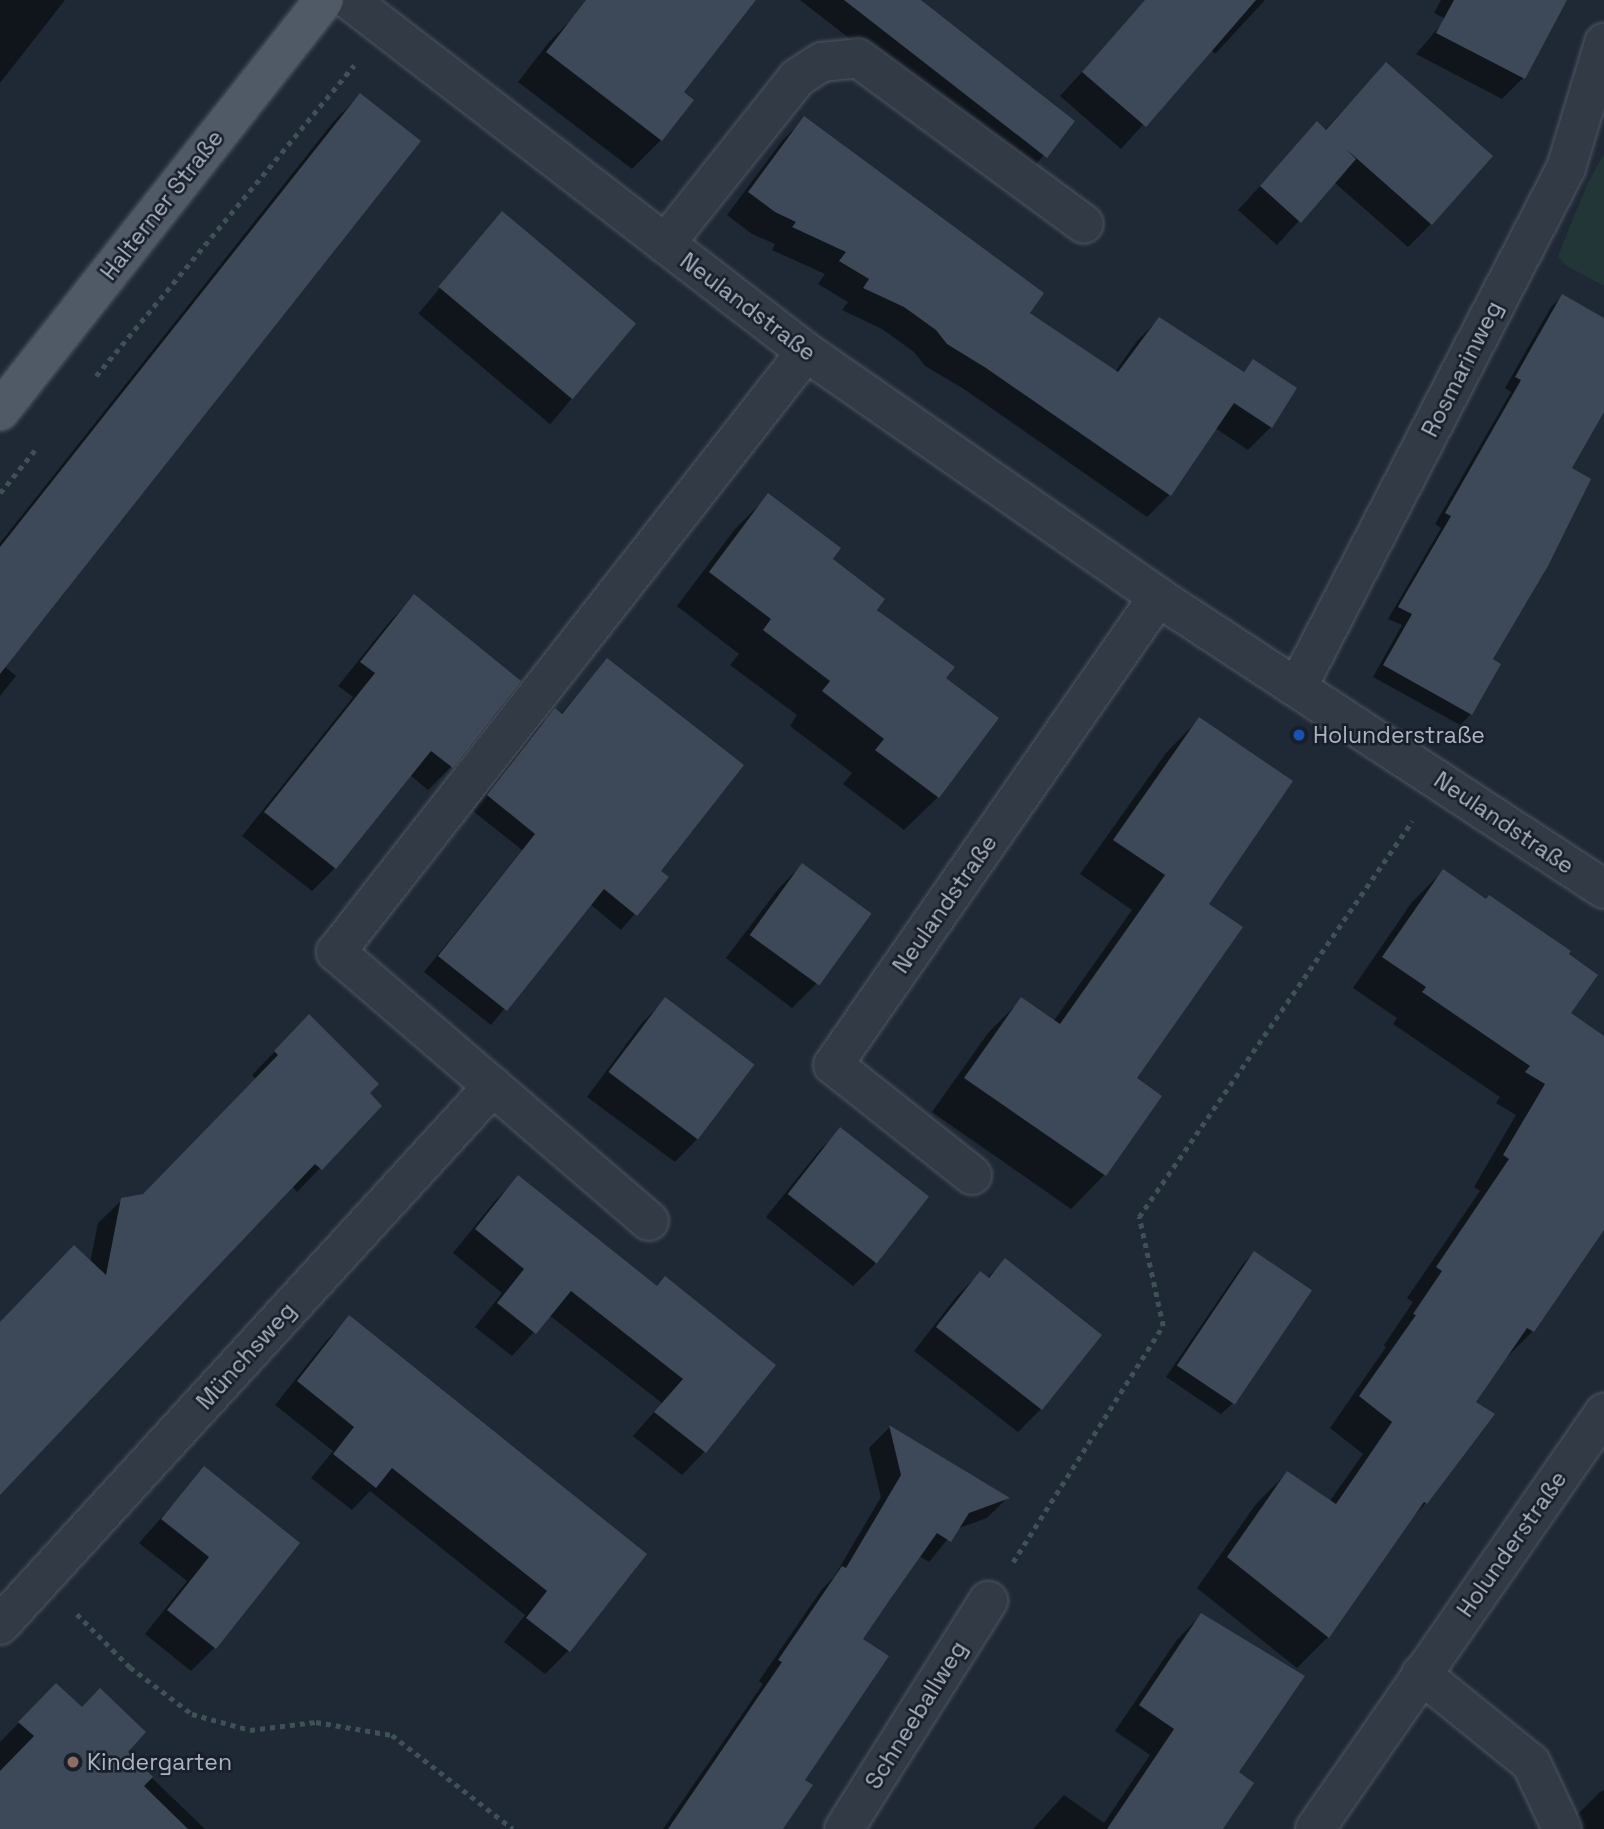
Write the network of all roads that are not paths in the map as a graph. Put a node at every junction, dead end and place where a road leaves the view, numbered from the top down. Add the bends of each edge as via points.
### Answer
1 (324, 0) edge
2 (349, 0) edge
3 (1604, 43) edge
4 (1084, 224) dead end
5 (665, 244) junction
6 (806, 352) junction
7 (0, 411) edge
8 (1158, 597) junction
9 (1298, 686) junction
10 (1604, 889) edge
11 (493, 1086) junction
12 (972, 1175) dead end
13 (649, 1221) dead end
14 (1604, 1413) edge
15 (989, 1601) road end
16 (0, 1625) edge
17 (1421, 1674) junction
18 (844, 1829) edge
19 (1315, 1829) edge
20 (1562, 1829) edge

1 - 7 main road, Halterner Straße
2 - 5 street, Neulandstraße
3 - 9 street, Rosmarinweg via 1566,168
4 - 5 street via 858,58 822,62 797,78
5 - 6 street, Neulandstraße
6 - 8 street, Neulandstraße
6 - 11 street via 336,951
8 - 9 street, Neulandstraße
8 - 12 street, Neulandstraße via 833,1065
9 - 10 street, Neulandstraße
11 - 13 street
11 - 16 street, Münchsweg
14 - 17 street, Holunderstraße
15 - 18 street, Schneeballweg
17 - 19 street, Holunderstraße
17 - 20 street via 1531,1763

